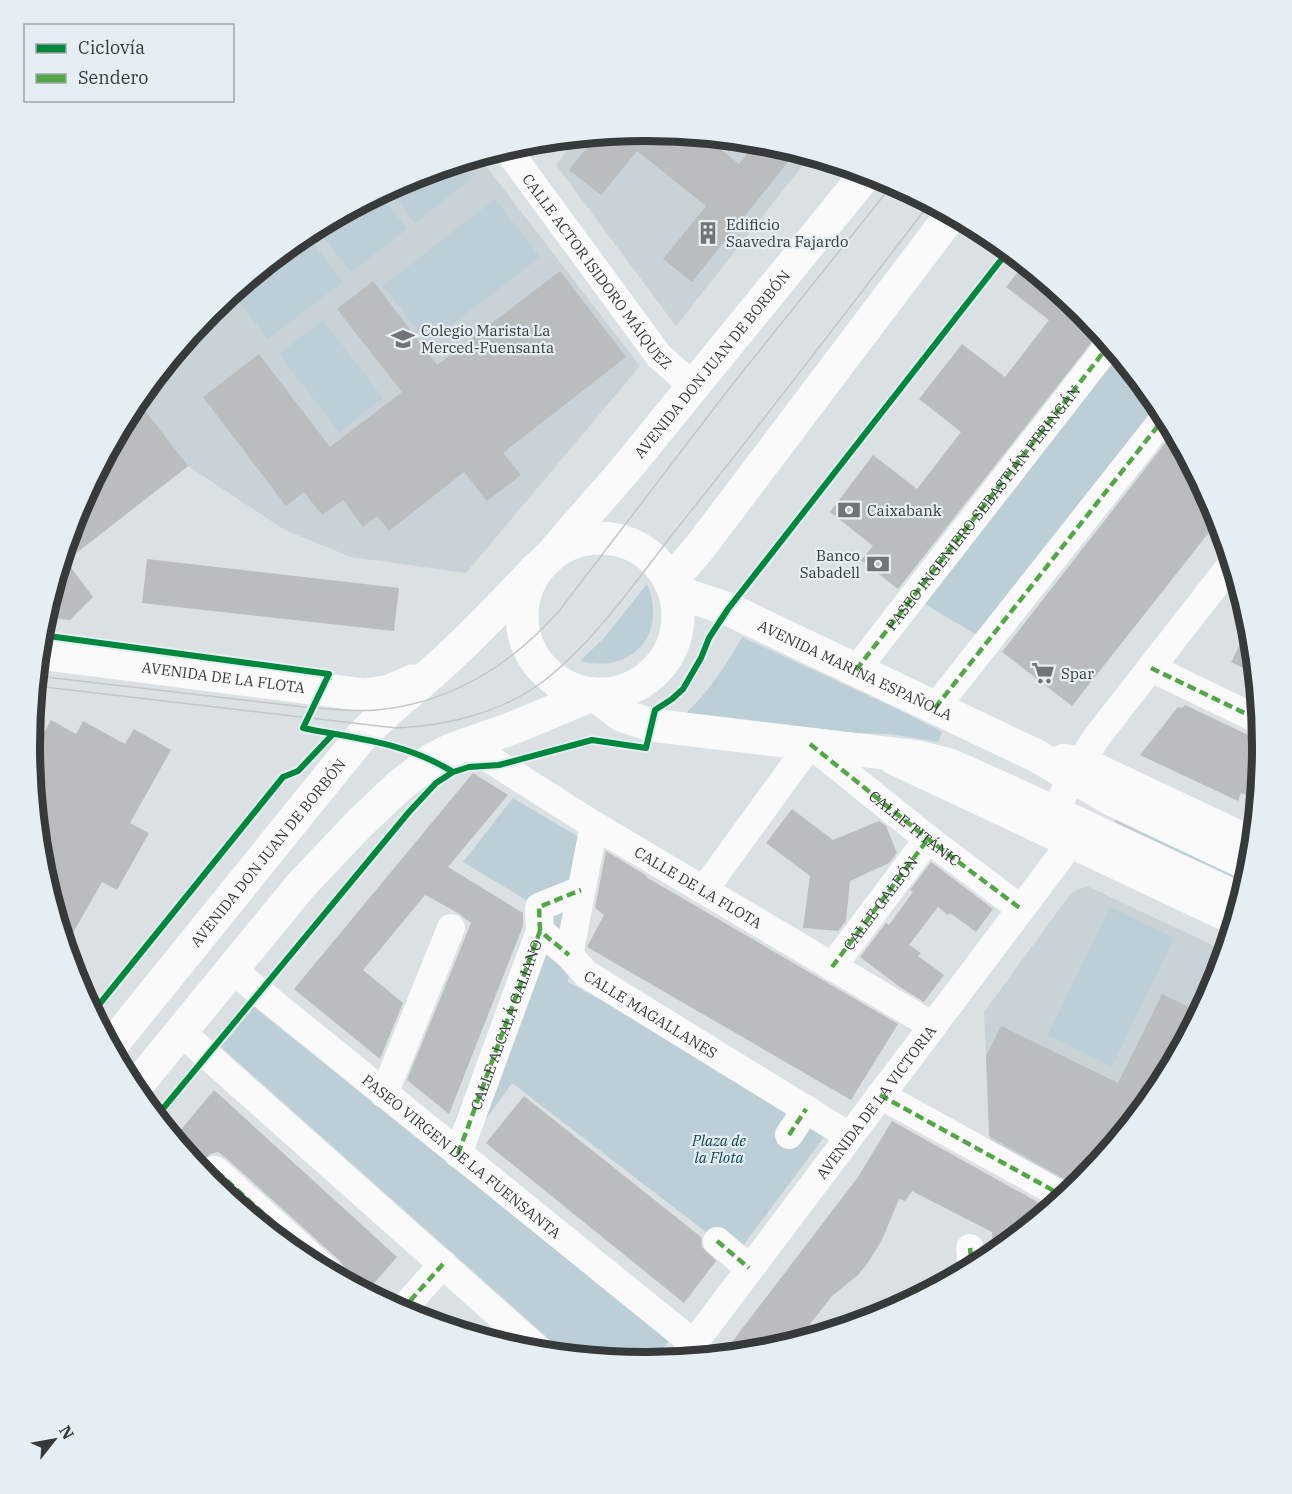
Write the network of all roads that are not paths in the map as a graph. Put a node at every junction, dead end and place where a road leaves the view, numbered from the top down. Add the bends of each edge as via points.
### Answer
1 (513, 157) edge
2 (860, 181) edge
3 (946, 221) edge
4 (1104, 352) edge
5 (693, 386) junction
6 (1158, 426) edge
7 (545, 560) junction
8 (1225, 572) edge
9 (672, 587) junction
10 (48, 654) edge
11 (438, 668) junction
12 (1151, 668) junction
13 (855, 670) junction
14 (594, 694) junction
15 (935, 708) junction
16 (1250, 716) edge
17 (466, 744) junction
18 (810, 744) junction
19 (877, 752) junction
20 (1077, 768) junction
21 (1055, 813) junction
22 (594, 825) junction
23 (1244, 837) edge
24 (928, 839) junction
25 (1070, 844) junction
26 (1241, 861) edge
27 (581, 890) junction
28 (704, 890) junction
29 (1233, 896) edge
30 (1021, 909) junction
31 (1227, 918) edge
32 (451, 928) dead end
33 (540, 931) junction
34 (569, 955) junction
35 (832, 967) junction
36 (231, 969) junction
37 (933, 1026) junction
38 (181, 1032) junction
39 (116, 1039) edge
40 (141, 1080) edge
41 (384, 1094) junction
42 (880, 1095) junction
43 (806, 1109) junction
44 (789, 1135) dead end
45 (849, 1136) junction
46 (458, 1154) junction
47 (214, 1171) edge
48 (1056, 1192) edge
49 (282, 1230) edge
50 (717, 1241) dead end
51 (443, 1264) junction
52 (749, 1268) junction
53 (408, 1303) edge
54 (529, 1341) edge
55 (687, 1351) edge

1 - 5 street, CALLE ACTOR ISIDORO MÁIQUEZ via 659,356
2 - 5 main road, AVENIDA DON JUAN DE BORBÓN
3 - 9 main road
4 - 13 street, PASEO INGENIERO SEBASTIÁN FERINGÁN
5 - 7 main road, AVENIDA DON JUAN DE BORBÓN
6 - 15 street
7 - 9 main road via 573,542 594,537 616,538 654,558
7 - 11 main road, AVENIDA DON JUAN DE BORBÓN
7 - 14 main road via 528,582 523,597 522,629 526,644 549,676 569,688
8 - 12 street
9 - 13 main road, AVENIDA MARINA ESPAÑOLA via 728,609
9 - 14 main road via 678,628 660,667 638,685 611,694
10 - 11 main road, AVENIDA DE LA FLOTA via 365,695 399,687
11 - 39 main road, AVENIDA DON JUAN DE BORBÓN via 360,738
12 - 16 street
12 - 20 street
13 - 15 main road, AVENIDA MARINA ESPAÑOLA
14 - 17 main road
14 - 18 main road via 621,715 651,725
15 - 20 main road, AVENIDA MARINA ESPAÑOLA via 1035,755
17 - 22 street, CALLE DE LA FLOTA
17 - 36 main road via 433,759 384,799 302,884
18 - 19 main road
18 - 24 street, CALLE TITÁNIC
18 - 28 street
19 - 21 main road via 950,765
19 - 25 street
20 - 21 street
20 - 23 street, AVENIDA MARINA ESPAÑOLA
20 - 26 main road, AVENIDA MARINA ESPAÑOLA via 1111,799
21 - 29 main road
22 - 27 street
22 - 28 street, CALLE DE LA FLOTA
24 - 30 street, CALLE TITÁNIC
24 - 35 street, CALLE GALEÓN
25 - 30 street, AVENIDA DE LA VICTORIA
25 - 31 street
27 - 33 street via 539,907
27 - 34 street
28 - 35 street, CALLE DE LA FLOTA
30 - 37 street, AVENIDA DE LA VICTORIA
32 - 41 street
33 - 34 street, CALLE ALCALÁ GALIANO
33 - 46 street, CALLE ALCALÁ GALIANO
34 - 43 street, CALLE MAGALLANES via 586,974
35 - 37 street, CALLE DE LA FLOTA
36 - 38 main road
36 - 41 street, PASEO VIRGEN DE LA FUENSANTA
37 - 42 street, AVENIDA DE LA VICTORIA
38 - 40 main road
38 - 51 street
41 - 46 street, PASEO VIRGEN DE LA FUENSANTA
42 - 45 street, AVENIDA DE LA VICTORIA
42 - 48 street
43 - 44 street
43 - 45 street, CALLE MAGALLANES
45 - 52 street, AVENIDA DE LA VICTORIA
46 - 55 street, PASEO VIRGEN DE LA FUENSANTA
47 - 49 street
50 - 52 street
51 - 53 street
51 - 54 street
52 - 55 street, AVENIDA DE LA VICTORIA

